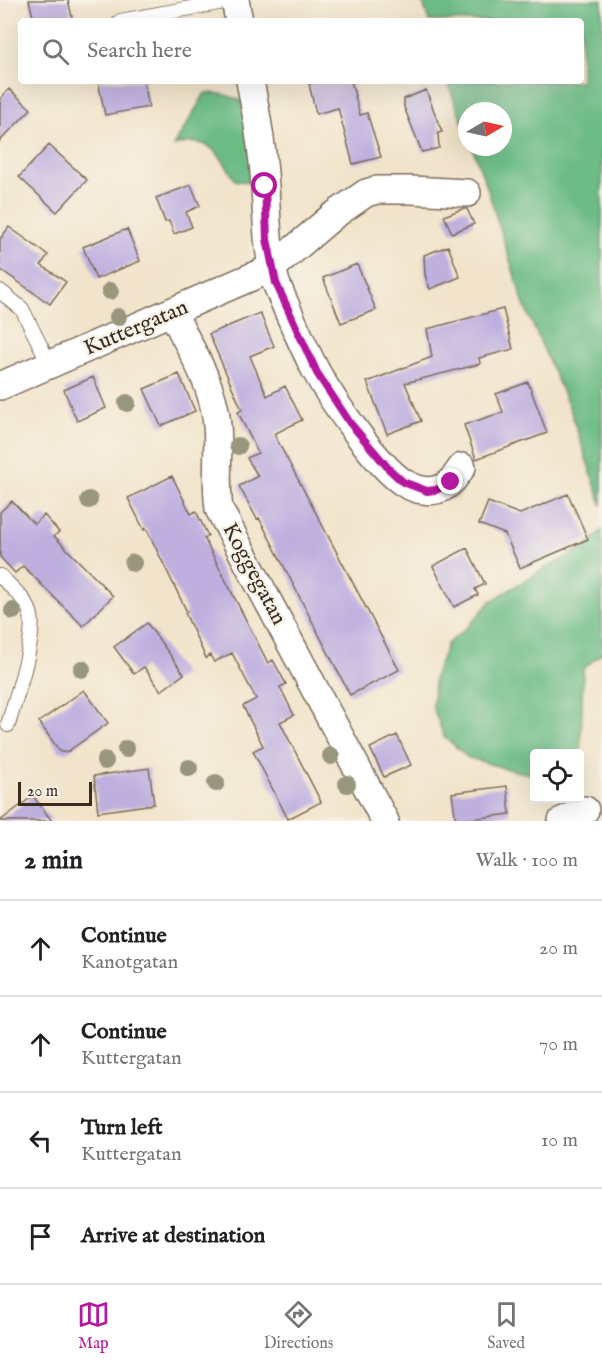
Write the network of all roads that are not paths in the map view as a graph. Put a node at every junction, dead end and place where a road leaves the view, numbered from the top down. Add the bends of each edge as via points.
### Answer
1 (235, 0) edge
2 (136, 18) edge
3 (238, 18) edge
4 (251, 84) edge
5 (467, 193) dead end
6 (272, 268) junction
7 (0, 291) edge
8 (173, 313) junction
9 (50, 364) junction
10 (0, 386) edge
11 (462, 467) dead end
12 (0, 576) edge
13 (8, 725) dead end
14 (385, 821) edge

1 - 2 lane
1 - 3 street
4 - 6 street via 259,129
5 - 6 street, Kuttergatan via 411,189 366,193
6 - 8 street, Kuttergatan
6 - 11 street via 317,373 350,423 389,469 403,482 427,491 444,487
7 - 9 lane via 22,309
8 - 9 street, Kuttergatan
8 - 14 street, Koggegatan via 215,407 219,509
9 - 10 street, Kuttergatan
12 - 13 lane via 29,610 32,621

